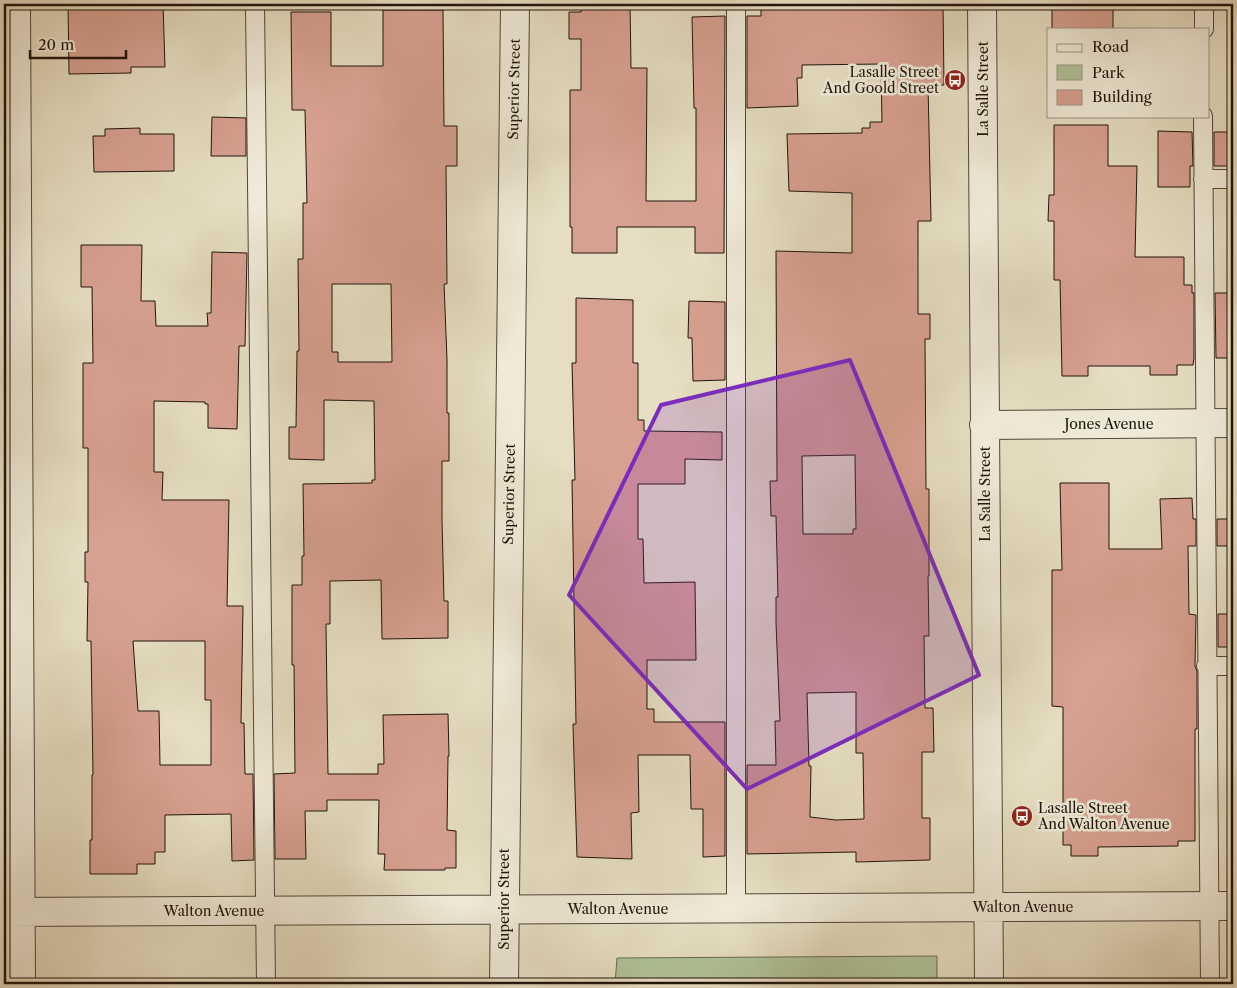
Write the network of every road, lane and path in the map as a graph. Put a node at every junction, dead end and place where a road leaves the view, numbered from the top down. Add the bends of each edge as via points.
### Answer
1 (16, 4) edge
2 (255, 4) edge
3 (515, 4) edge
4 (736, 4) edge
5 (982, 4) edge
6 (1204, 4) edge
7 (1204, 28) edge
8 (1203, 118) edge
9 (1233, 178) edge
10 (1203, 179) junction
11 (1233, 423) edge
12 (1206, 424) junction
13 (984, 425) junction
14 (1206, 666) junction
15 (1233, 666) edge
16 (1221, 906) edge
17 (989, 908) junction
18 (504, 909) junction
19 (736, 909) junction
20 (266, 910) junction
21 (12, 912) edge
22 (21, 984) edge
23 (266, 984) edge
24 (504, 984) edge
25 (989, 984) edge
26 (1210, 984) edge

1 - 21 street
2 - 20 lane
3 - 18 street, Superior Street
4 - 19 lane
5 - 13 street, La Salle Street
6 - 7 lane
8 - 10 lane
9 - 10 lane
10 - 12 lane
11 - 12 street, Jones Avenue
12 - 13 street, Jones Avenue
12 - 14 lane
13 - 17 street, La Salle Street
14 - 15 lane
14 - 16 lane
16 - 17 street, Walton Avenue
16 - 26 lane
17 - 19 street, Walton Avenue
17 - 25 street, La Salle Street
18 - 19 street, Walton Avenue
18 - 20 street, Walton Avenue
18 - 24 street, Superior Street
20 - 21 street, Walton Avenue
20 - 23 lane
21 - 22 street

